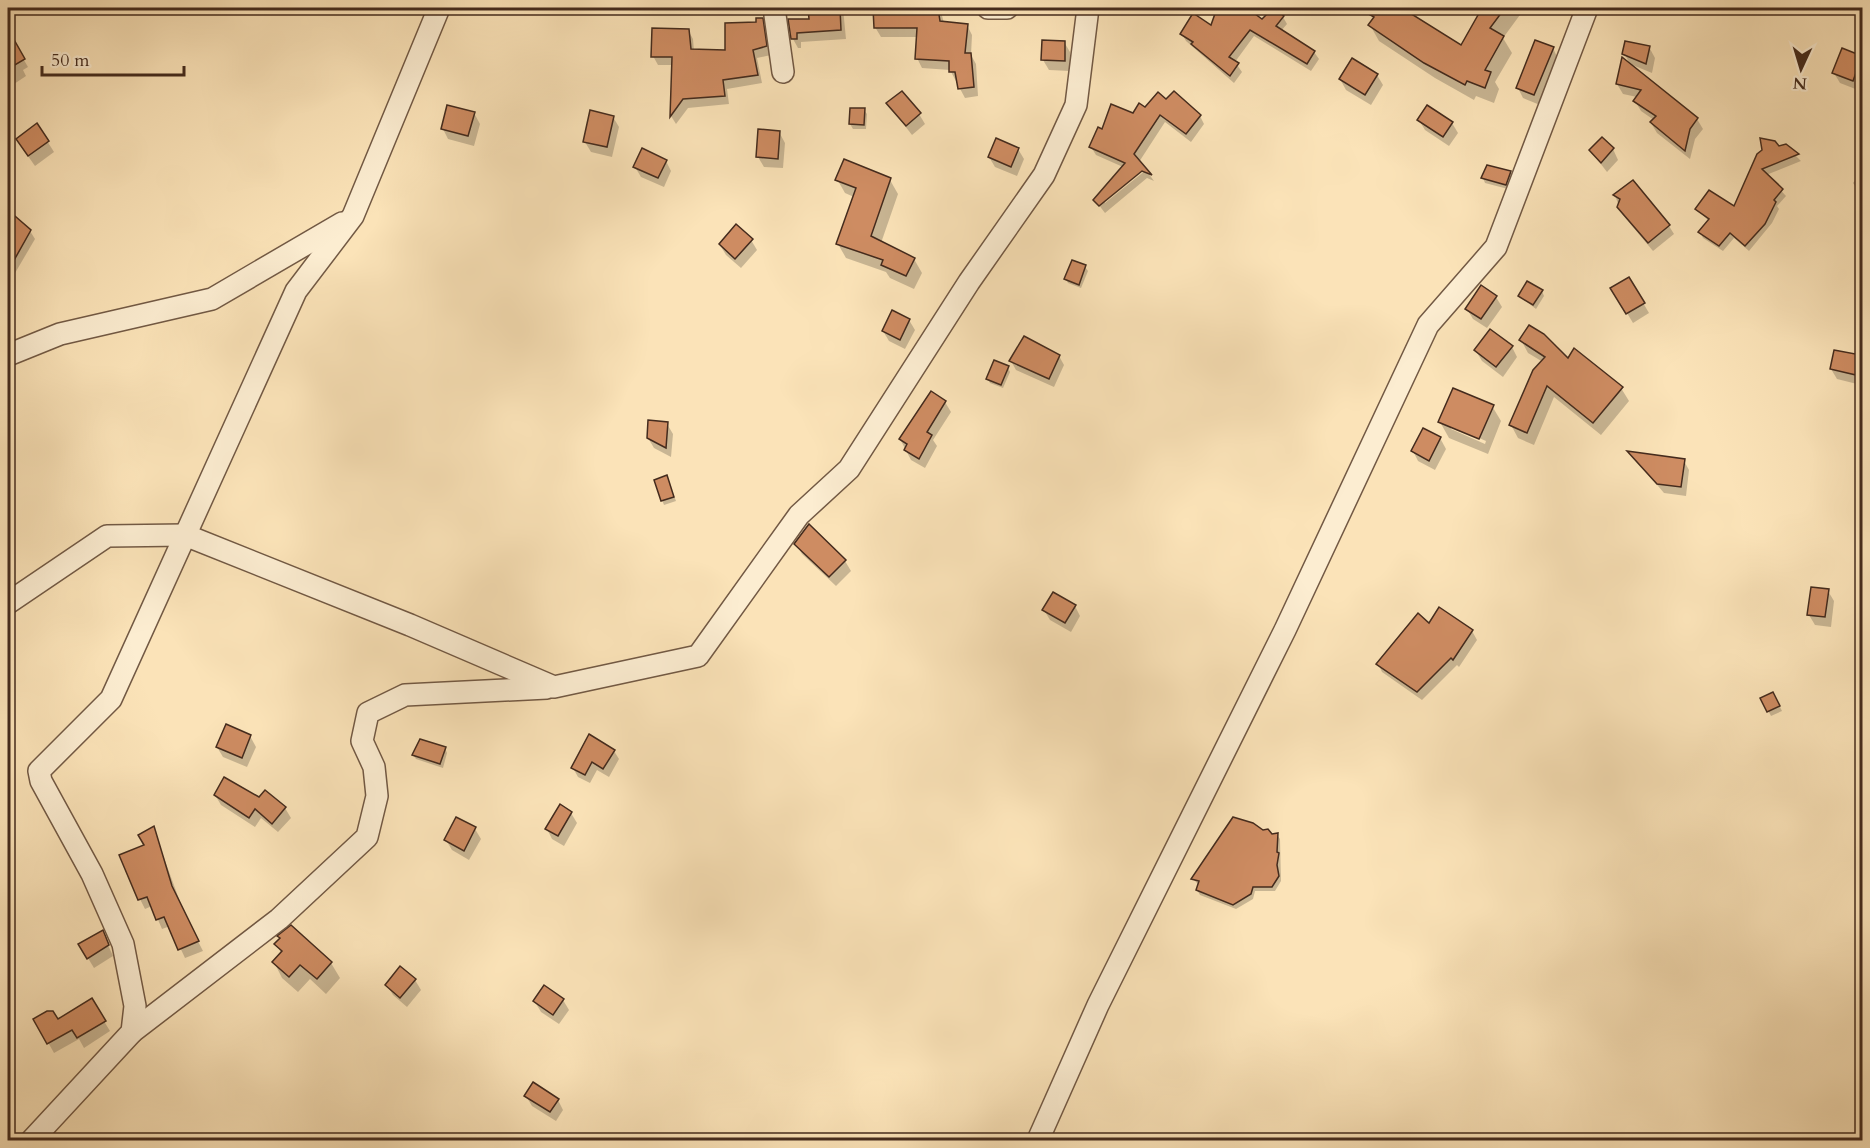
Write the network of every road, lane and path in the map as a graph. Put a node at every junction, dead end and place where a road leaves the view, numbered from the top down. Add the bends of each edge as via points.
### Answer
1 (439, 8) edge
2 (774, 8) edge
3 (988, 8) edge
4 (1007, 8) edge
5 (1088, 8) edge
6 (1587, 8) edge
7 (783, 72) dead end
8 (353, 216) junction
9 (12, 347) edge
10 (185, 535) junction
11 (8, 603) edge
12 (554, 687) junction
13 (132, 1032) junction
14 (32, 1140) edge
15 (1038, 1140) edge

1 - 8 street
2 - 7 street
3 - 4 street
5 - 12 street via 1076,105 1044,175 969,282 849,469 800,515 698,656
6 - 15 street via 1496,247 1428,326 1285,630 1098,1005
8 - 9 street via 212,299
8 - 10 street via 296,291
10 - 11 street via 108,536
10 - 12 street
10 - 13 street via 111,699 39,771 123,944 135,1006
12 - 13 street via 405,695 368,713 362,741 374,767 377,796 367,837 279,919
13 - 14 street

